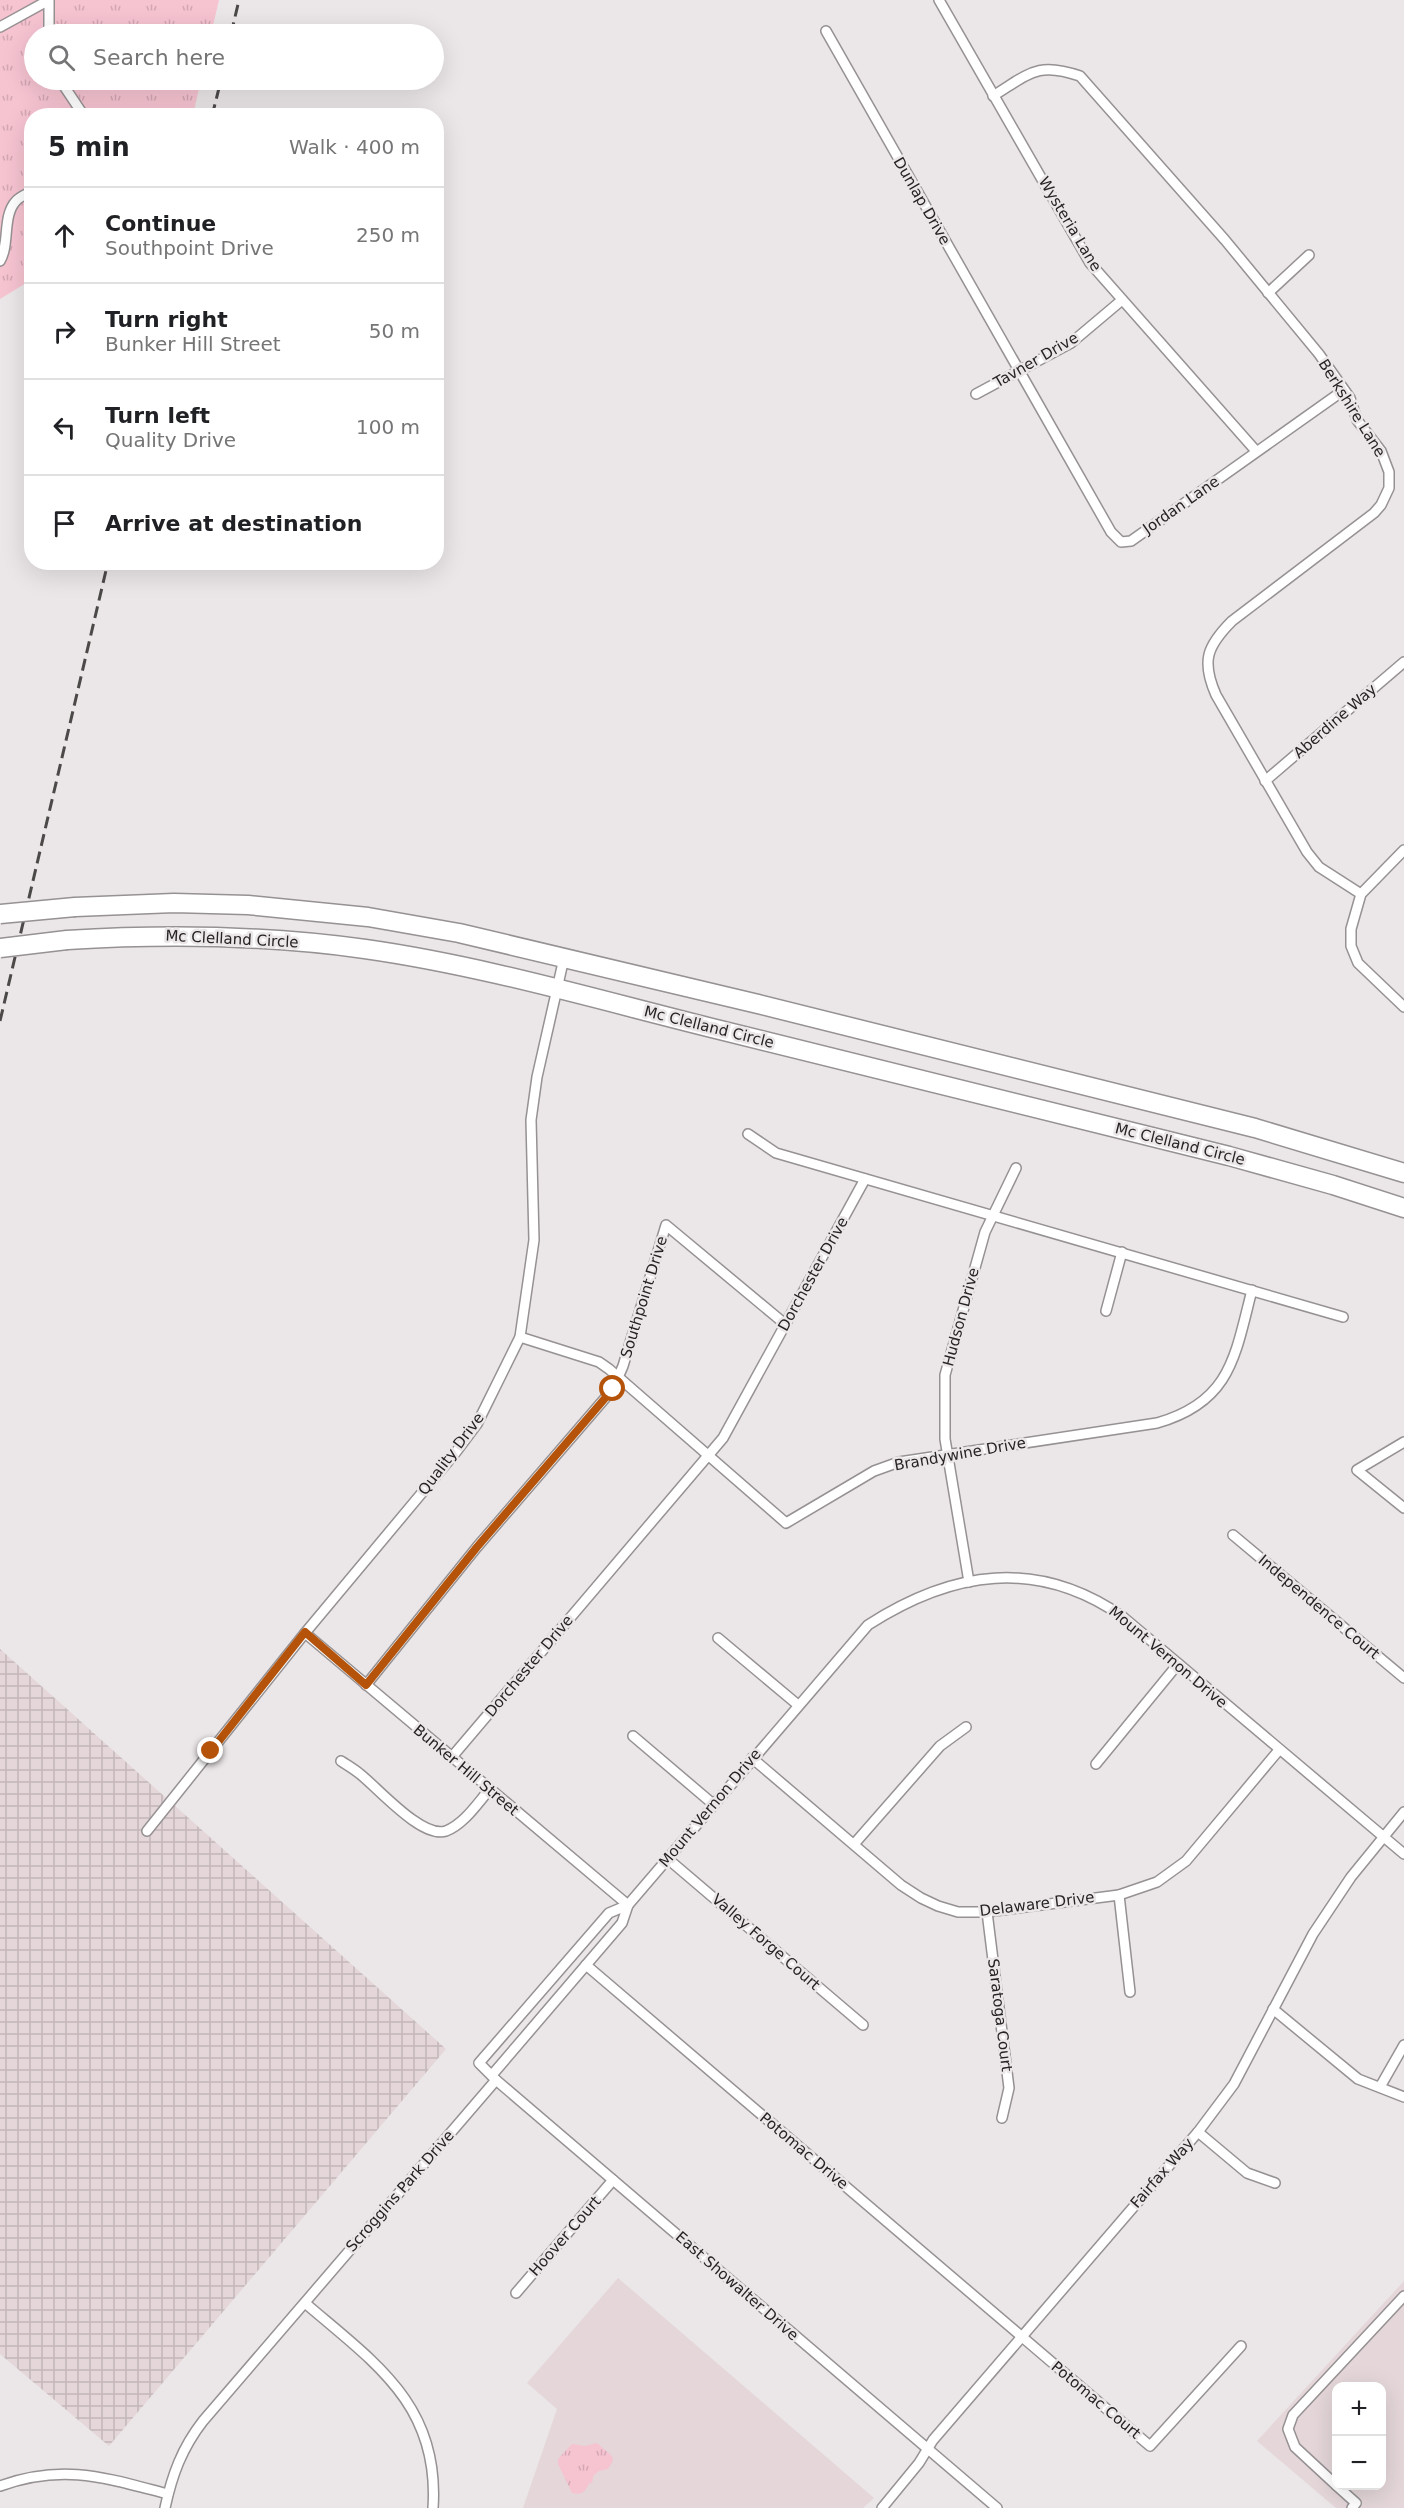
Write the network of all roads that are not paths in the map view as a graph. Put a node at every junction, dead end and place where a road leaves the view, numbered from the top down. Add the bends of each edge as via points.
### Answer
1 (49, 0) edge
2 (939, 0) edge
3 (49, 24) edge
4 (0, 27) edge
5 (826, 31) dead end
6 (67, 90) edge
7 (993, 96) junction
8 (79, 108) edge
9 (24, 196) edge
10 (1309, 255) dead end
11 (0, 261) edge
12 (1268, 293) junction
13 (1122, 300) junction
14 (1019, 371) junction
15 (1344, 390) junction
16 (976, 394) dead end
17 (1256, 451) junction
18 (1404, 662) edge
19 (1265, 780) junction
20 (1404, 850) edge
21 (1361, 894) junction
22 (0, 915) edge
23 (0, 948) edge
24 (564, 958) junction
25 (556, 989) junction
26 (1404, 1007) edge
27 (748, 1134) dead end
28 (1016, 1168) dead end
29 (1404, 1173) edge
30 (865, 1179) junction
31 (1404, 1208) edge
32 (993, 1215) junction
33 (1122, 1252) junction
34 (1252, 1290) junction
35 (1106, 1311) dead end
36 (1343, 1317) dead end
37 (785, 1324) junction
38 (520, 1337) junction
39 (618, 1377) junction
40 (1404, 1442) edge
41 (709, 1454) junction
42 (947, 1455) junction
43 (1404, 1508) edge
44 (1233, 1535) dead end
45 (969, 1582) junction
46 (305, 1632) junction
47 (718, 1638) dead end
48 (1178, 1664) junction
49 (1404, 1678) edge
50 (366, 1685) junction
51 (798, 1705) junction
52 (966, 1727) dead end
53 (633, 1736) dead end
54 (1279, 1750) junction
55 (451, 1758) junction
56 (752, 1758) junction
57 (341, 1761) dead end
58 (1096, 1764) dead end
59 (489, 1790) junction
60 (713, 1804) junction
61 (1404, 1812) edge
62 (147, 1831) dead end
63 (1382, 1837) junction
64 (855, 1844) junction
65 (1404, 1854) edge
66 (668, 1858) junction
67 (1119, 1895) junction
68 (628, 1905) junction
69 (987, 1912) junction
70 (586, 1965) junction
71 (1130, 1992) dead end
72 (1274, 2009) junction
73 (863, 2025) dead end
74 (1404, 2045) edge
75 (479, 2062) joint
76 (494, 2078) junction
77 (1380, 2087) junction
78 (1404, 2097) edge
79 (1002, 2118) dead end
80 (1198, 2132) junction
81 (613, 2180) junction
82 (1275, 2183) dead end
83 (516, 2293) dead end
84 (1404, 2296) edge
85 (305, 2303) junction
86 (1021, 2337) junction
87 (1241, 2346) dead end
88 (927, 2449) junction
89 (1332, 2480) edge
90 (0, 2486) edge
91 (1342, 2490) edge
92 (168, 2494) junction
93 (165, 2508) edge
94 (433, 2508) edge
95 (882, 2508) edge
96 (996, 2508) edge
97 (1352, 2508) edge

1 - 3 street
1 - 4 street
2 - 7 street, Wysteria Lane
5 - 14 street, Dunlap Drive
6 - 8 street
7 - 12 street, Berkshire Lane via 1044,68 1080,76
7 - 13 street, Wysteria Lane via 1090,263
9 - 11 street via 11,210
10 - 12 street
12 - 15 street, Berkshire Lane
13 - 14 street, Tavner Drive via 1071,343
13 - 17 street, Wysteria Lane
14 - 16 street, Tavner Drive
14 - 17 street, Jordan Lane via 1111,532 1122,542 1131,541
15 - 17 street, Jordan Lane
15 - 19 street, Berkshire Lane via 1357,420 1388,464 1386,496 1365,520 1232,621 1217,635 1208,653 1211,684
18 - 19 street, Aberdine Way
19 - 21 street, Berkshire Lane via 1313,860 1333,878
20 - 21 street
21 - 26 street via 1351,929 1351,946 1358,963
22 - 24 highway, bridge via 75,907 248,905 319,911 459,933
23 - 25 highway, Mc Clelland Circle, bridge via 136,936 292,941 412,957
24 - 25 street, Quality Drive
24 - 29 highway via 1255,1128
25 - 31 highway, Mc Clelland Circle via 1229,1156
25 - 38 street, Quality Drive via 531,1120 534,1240
27 - 30 street via 776,1153
28 - 32 street, Hudson Drive
30 - 32 street
30 - 37 street, Dorchester Drive
32 - 33 street
32 - 42 street, Hudson Drive via 945,1375
33 - 34 street
33 - 35 street
34 - 36 street
34 - 42 street, Brandywine Drive via 1226,1375 1207,1400 1178,1417
37 - 39 street, Southpoint Drive via 666,1225
37 - 41 street, Dorchester Drive via 723,1438
38 - 39 street, Brandywine Drive via 599,1362
38 - 46 street, Quality Drive via 477,1424
39 - 41 street, Brandywine Drive
39 - 50 street, Southpoint Drive via 613,1389 477,1547
40 - 43 street via 1357,1470
41 - 42 street, Brandywine Drive via 786,1523 874,1471 898,1462
41 - 55 street, Dorchester Drive
42 - 45 street, Hudson Drive
44 - 49 street, Independence Court
45 - 48 street, Mount Vernon Drive via 1006,1579 1063,1586 1101,1602
45 - 51 street, Mount Vernon Drive via 914,1598 868,1625
46 - 50 street, Bunker Hill Street
46 - 62 street, Quality Drive
47 - 51 street
48 - 54 street, Mount Vernon Drive
48 - 58 street
50 - 55 street, Bunker Hill Street
51 - 56 street, Mount Vernon Drive
52 - 64 street via 940,1746
53 - 60 street
54 - 63 street, Mount Vernon Drive
54 - 67 street, Delaware Drive via 1186,1861 1157,1882
55 - 59 street, Bunker Hill Street
56 - 60 street, Mount Vernon Drive
56 - 64 street, Delaware Drive
57 - 59 street via 413,1820 434,1831 447,1831 463,1820
59 - 68 street, Bunker Hill Street
60 - 66 street, Mount Vernon Drive
61 - 63 street, Fairfax Way
63 - 65 street, Mount Vernon Drive
63 - 72 street, Fairfax Way via 1313,1934
64 - 69 street, Delaware Drive via 921,1898 958,1912
66 - 68 street, Mount Vernon Drive
66 - 73 street, Valley Forge Court
67 - 69 street, Delaware Drive
67 - 71 street
68 - 70 street, Mount Vernon Drive via 622,1923
68 - 75 street, Mount Vernon Drive via 609,1913
69 - 79 street, Saratoga Court via 1009,2088
70 - 76 street, Mount Vernon Drive
70 - 86 street, Potomac Drive
72 - 77 street via 1358,2079
72 - 80 street, Fairfax Way via 1234,2084
74 - 77 street
75 - 76 street, East Showalter Drive
76 - 81 street, East Showalter Drive
76 - 85 street, Scroggins Park Drive
77 - 78 street
80 - 82 street via 1247,2173
80 - 86 street, Fairfax Way
81 - 83 street, Hoover Court
81 - 88 street, East Showalter Drive
84 - 89 street via 1293,2415 1287,2429 1295,2447
85 - 92 street, Scroggins Park Drive via 187,2442
85 - 94 street via 372,2360 409,2403 431,2457
86 - 87 street, Potomac Court via 1150,2446
86 - 88 street, Fairfax Way
88 - 95 street, Fairfax Way
88 - 96 street, East Showalter Drive
90 - 92 street via 46,2474 72,2473
91 - 97 street via 1356,2503
92 - 93 street, Scroggins Park Drive

